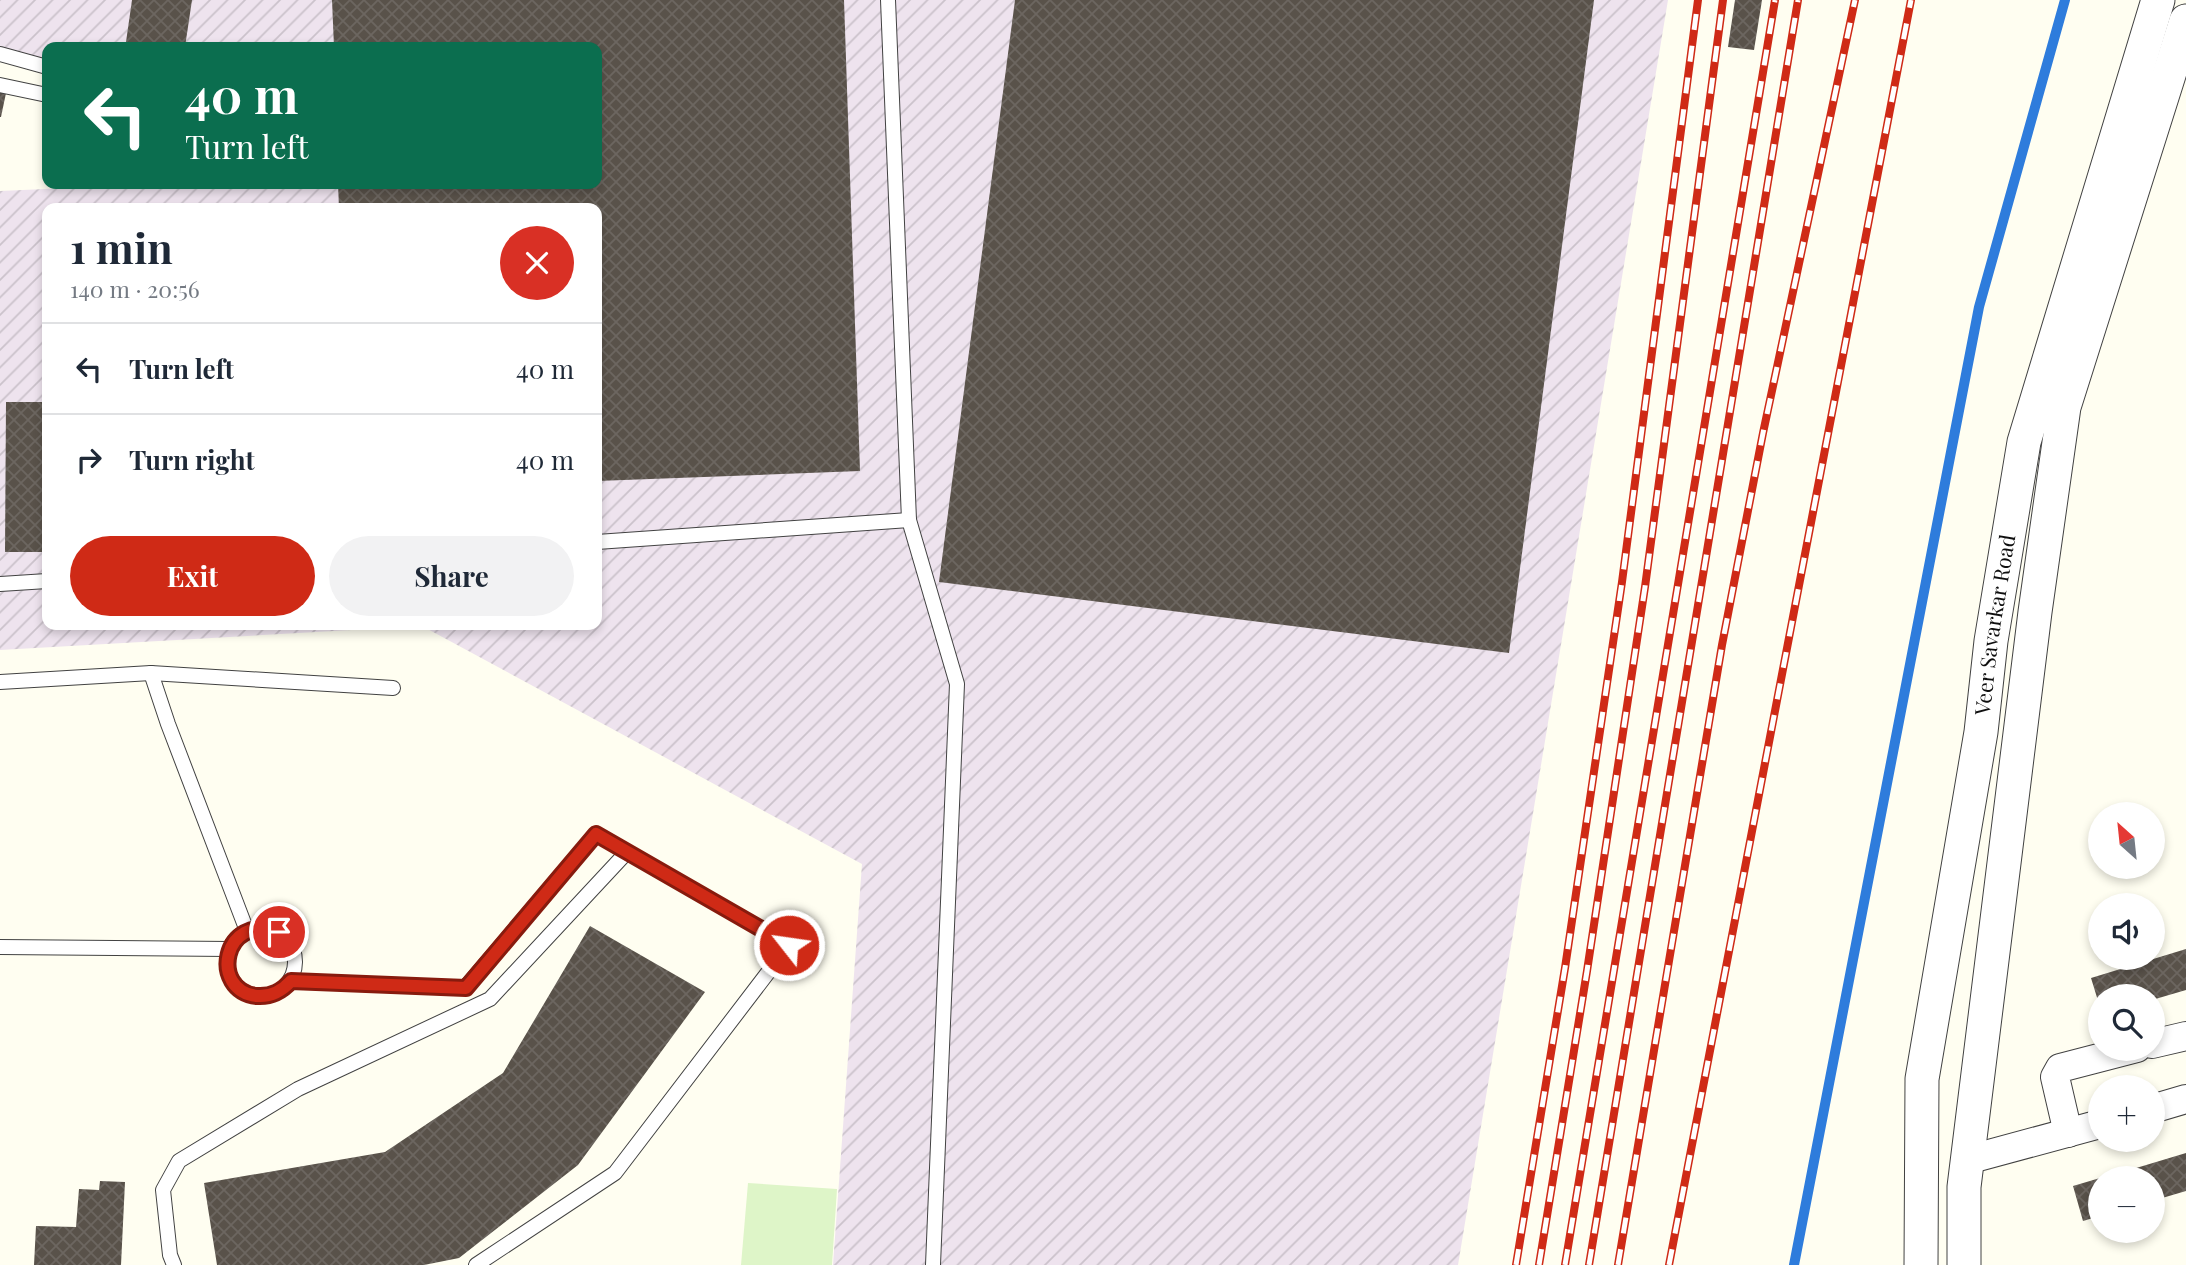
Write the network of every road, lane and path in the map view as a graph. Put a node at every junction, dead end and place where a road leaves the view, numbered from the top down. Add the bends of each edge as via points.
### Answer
1 (888, 0) edge
2 (2158, 0) edge
3 (2186, 21) edge
4 (0, 54) edge
5 (42, 65) edge
6 (0, 85) edge
7 (42, 94) edge
8 (909, 520) junction
9 (602, 542) edge
10 (42, 580) edge
11 (0, 584) edge
12 (151, 673) junction
13 (0, 682) edge
14 (393, 688) dead end
15 (627, 852) junction
16 (247, 931) junction
17 (0, 947) edge
18 (230, 949) junction
19 (291, 981) junction
20 (2186, 1036) edge
21 (2165, 1041) edge
22 (2088, 1061) edge
23 (2186, 1100) edge
24 (2165, 1106) edge
25 (2088, 1127) edge
26 (2068, 1133) junction
27 (1968, 1160) junction
28 (174, 1265) edge
29 (475, 1265) edge
30 (933, 1265) edge
31 (1921, 1265) edge
32 (1964, 1265) edge

1 - 8 lane
2 - 31 street, Veer Savarkar Road via 2024,442 1922,1079
3 - 27 street, Veer Savarkar Road via 2064,407
4 - 5 lane
6 - 7 lane
8 - 9 lane
8 - 30 lane via 957,684
10 - 11 lane
12 - 13 lane
12 - 14 lane
12 - 16 lane
15 - 19 lane via 596,834 466,988
15 - 28 lane via 490,999 298,1089 179,1161 163,1190
15 - 29 lane via 789,945 615,1173
16 - 18 lane
16 - 19 lane via 268,928 287,939 296,959
17 - 18 lane
18 - 19 lane via 228,971 241,990 274,995
20 - 21 street
22 - 26 street via 2060,1068 2055,1077
23 - 24 street
25 - 26 street
26 - 27 street
27 - 32 street, Veer Savarkar Road

